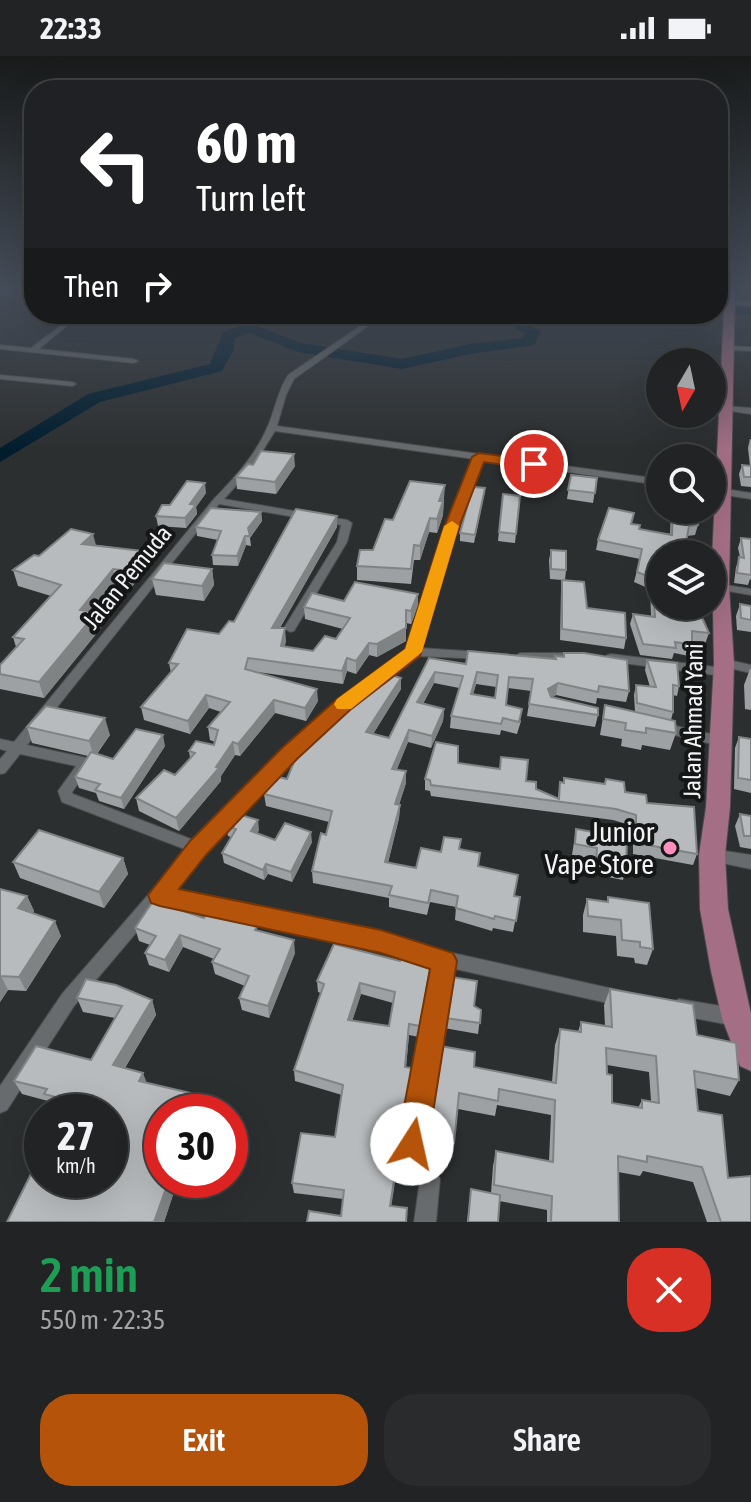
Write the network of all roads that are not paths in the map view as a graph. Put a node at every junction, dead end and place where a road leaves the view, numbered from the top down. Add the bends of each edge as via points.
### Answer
1 (43, 342) edge
2 (339, 342) edge
3 (728, 342) edge
4 (0, 347) edge
5 (728, 348) junction
6 (751, 349) edge
7 (33, 350) junction
8 (134, 361) dead end
9 (0, 377) edge
10 (72, 384) dead end
11 (727, 408) junction
12 (751, 411) edge
13 (272, 428) junction
14 (724, 444) edge
15 (479, 457) junction
16 (646, 480) edge
17 (726, 492) edge
18 (751, 496) edge
19 (217, 501) junction
20 (726, 588) edge
21 (751, 592) edge
22 (722, 620) edge
23 (290, 628) dead end
24 (413, 652) junction
25 (489, 657) edge
26 (504, 657) edge
27 (577, 658) edge
28 (591, 658) edge
29 (724, 668) junction
30 (751, 669) edge
31 (645, 724) edge
32 (720, 741) junction
33 (0, 744) edge
34 (17, 748) junction
35 (0, 769) edge
36 (198, 848) junction
37 (712, 855) junction
38 (751, 862) edge
39 (160, 895) junction
40 (444, 961) junction
41 (636, 1001) edge
42 (665, 1006) edge
43 (744, 1019) edge
44 (751, 1055) edge
45 (0, 1103) edge
46 (425, 1222) edge

1 - 7 street
2 - 13 street, Jalan Pemuda via 283,387
3 - 5 main road, Jalan Ahmad Yani
4 - 7 street
5 - 6 street
5 - 11 main road, Jalan Ahmad Yani
7 - 8 street
9 - 10 street
11 - 12 street
11 - 14 main road, Jalan Ahmad Yani
13 - 15 street
13 - 19 street, Jalan Pemuda via 246,471
15 - 16 street
15 - 24 street via 448,535
17 - 18 street
19 - 23 street via 347,523 342,542
19 - 34 street, Jalan Pemuda
20 - 21 street
22 - 29 main road, Jalan Ahmad Yani
24 - 25 street
24 - 36 street via 311,734
26 - 27 street
28 - 29 street
29 - 30 street
29 - 32 main road, Jalan Ahmad Yani
31 - 32 street
32 - 37 main road, Jalan Ahmad Yani
33 - 34 street
34 - 35 street, Jalan Pemuda
34 - 36 street via 84,764 65,791 67,798
36 - 39 street
37 - 38 street
37 - 43 main road, Jalan Ahmad Yani via 714,909
39 - 40 street via 381,941
39 - 45 street via 68,1000
40 - 41 street
40 - 46 street via 412,1144 430,1179
42 - 43 street
43 - 44 main road, Jalan Ahmad Yani

